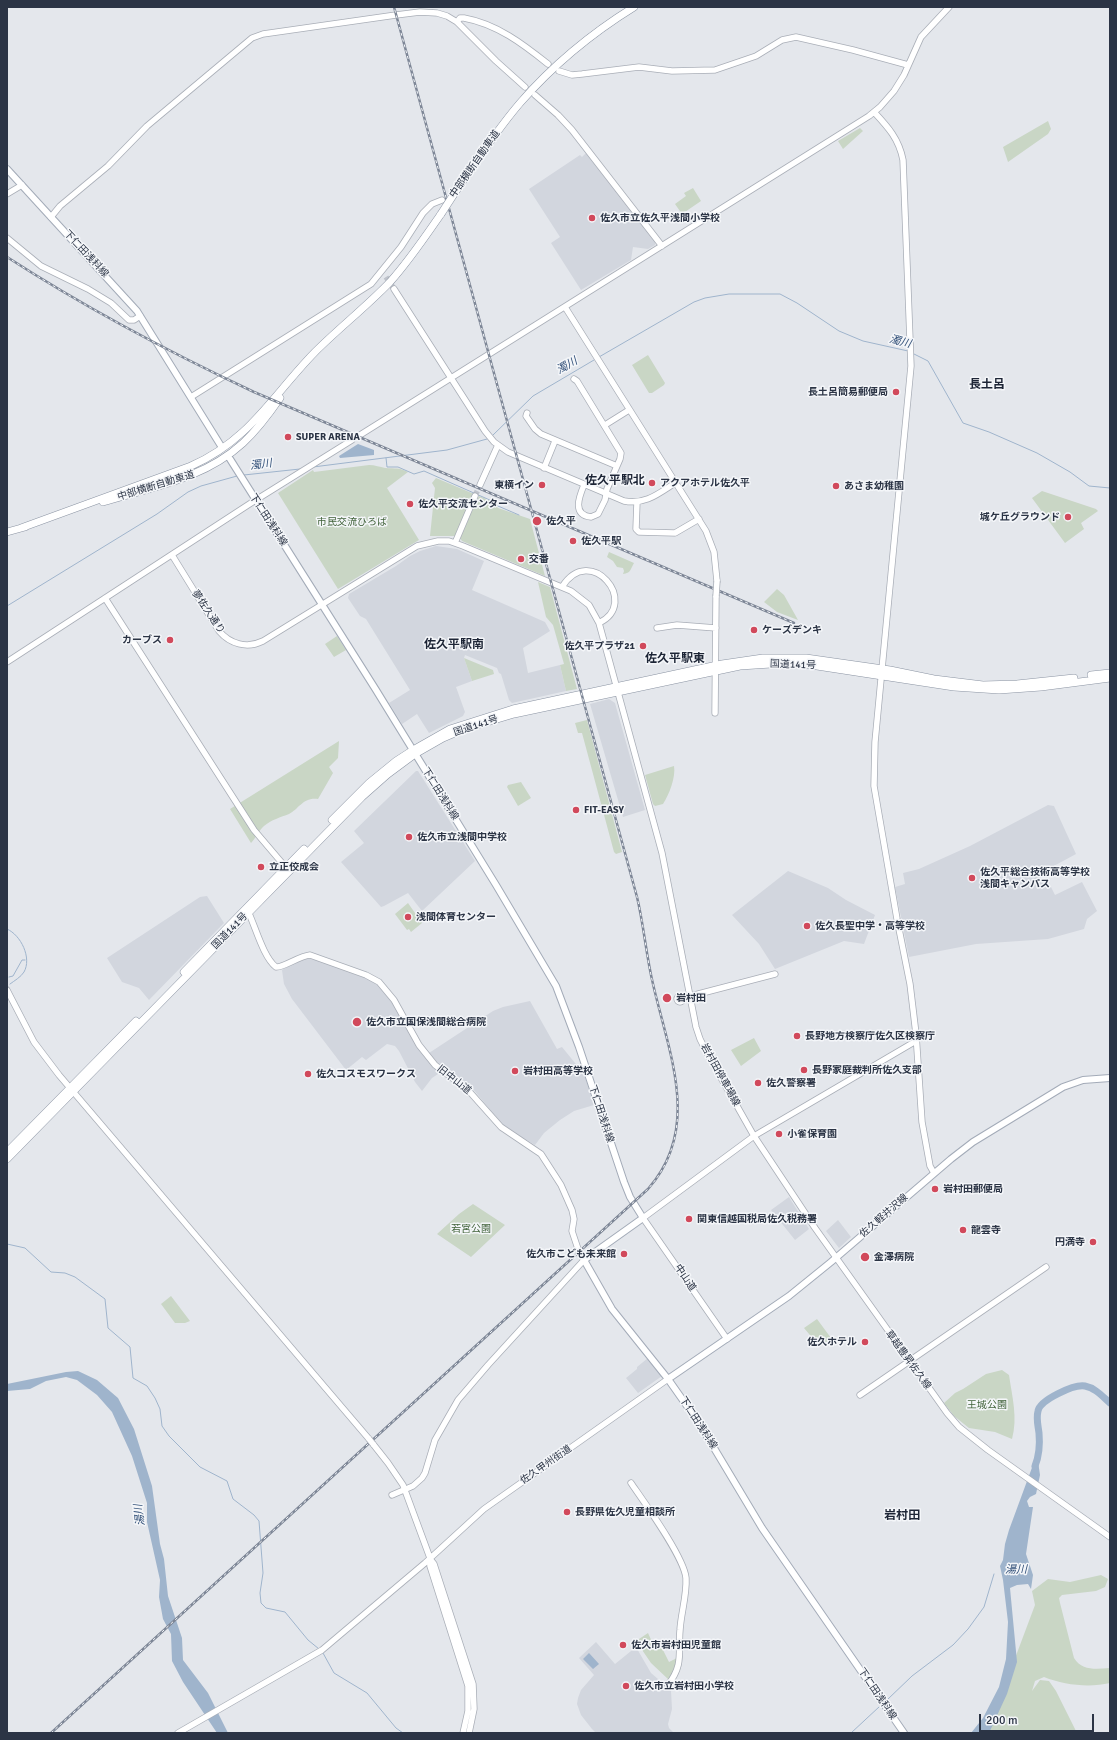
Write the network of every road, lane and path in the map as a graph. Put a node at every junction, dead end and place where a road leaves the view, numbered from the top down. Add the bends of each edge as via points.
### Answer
1 (634, 7) edge
2 (949, 7) edge
3 (457, 22) junction
4 (548, 64) dead end
5 (908, 65) junction
6 (559, 71) dead end
7 (525, 86) dead end
8 (535, 95) dead end
9 (874, 112) junction
10 (7, 169) edge
11 (22, 185) junction
12 (7, 194) edge
13 (442, 200) dead end
14 (51, 217) junction
15 (7, 238) edge
16 (662, 246) junction
17 (382, 270) junction
18 (386, 277) tunnel mouth
19 (394, 289) tunnel mouth
20 (565, 307) junction
21 (140, 316) junction
22 (451, 378) junction
23 (574, 379) dead end
24 (191, 397) junction
25 (629, 410) junction
26 (527, 413) dead end
27 (605, 425) junction
28 (360, 435) dead end
29 (352, 440) dead end
30 (555, 441) junction
31 (498, 445) junction
32 (221, 446) dead end
33 (230, 460) dead end
34 (617, 466) junction
35 (544, 468) junction
36 (675, 483) junction
37 (480, 485) tunnel mouth
38 (584, 485) junction
39 (606, 494) junction
40 (475, 496) tunnel mouth
41 (256, 500) junction
42 (637, 502) junction
43 (699, 519) junction
44 (7, 532) edge
45 (455, 543) junction
46 (172, 555) junction
47 (562, 587) junction
48 (105, 598) junction
49 (322, 605) junction
50 (599, 623) junction
51 (657, 628) dead end
52 (716, 628) junction
53 (7, 662) edge
54 (716, 668) junction
55 (882, 672) junction
56 (1110, 673) edge
57 (1110, 678) edge
58 (617, 690) junction
59 (715, 713) dead end
60 (414, 752) junction
61 (287, 869) junction
62 (247, 910) junction
63 (775, 974) dead end
64 (7, 990) edge
65 (690, 995) junction
66 (682, 998) dead end
67 (916, 1041) junction
68 (1110, 1078) edge
69 (72, 1090) junction
70 (754, 1136) junction
71 (7, 1152) edge
72 (7, 1159) edge
73 (934, 1174) junction
74 (643, 1218) junction
75 (835, 1258) junction
76 (584, 1260) junction
77 (1046, 1267) dead end
78 (727, 1339) junction
79 (909, 1362) junction
80 (668, 1379) junction
81 (860, 1395) dead end
82 (631, 1483) dead end
83 (405, 1489) junction
84 (392, 1495) dead end
85 (1110, 1537) edge
86 (430, 1558) junction
87 (668, 1685) dead end
88 (178, 1733) edge
89 (463, 1733) edge
90 (469, 1733) edge
91 (904, 1733) edge

1 - 44 highway, 中部横断自動車道, bridge via 582,43 533,88 492,138 412,255 391,280 332,337 287,389 253,434 233,452 219,462 182,479
2 - 5 street via 921,38
3 - 4 street via 464,18 495,28 513,37
3 - 7 street
3 - 14 street via 445,15 420,12 298,28 252,38 147,126 108,166 60,206
5 - 6 street via 796,37 782,40 756,56 715,70 672,71 639,67 572,75
5 - 9 street via 894,91
8 - 16 street via 558,114 572,130
9 - 16 street
9 - 55 street via 897,140 903,160 911,351
10 - 11 main road, 下仁田浅科線
11 - 12 street
11 - 14 main road, 下仁田浅科線
13 - 17 street via 432,204 423,213
14 - 21 main road, 下仁田浅科線 via 132,304
15 - 21 street via 41,266 88,289 111,303 130,320
16 - 20 street
17 - 18 street
17 - 24 street via 371,284
19 - 22 street
20 - 22 street
20 - 25 street
21 - 24 main road, 下仁田浅科線
22 - 28 street
22 - 31 street via 491,440
23 - 27 street
24 - 32 main road, 下仁田浅科線
25 - 27 street
25 - 36 street
26 - 30 street via 526,416 535,429
27 - 34 street via 621,453
29 - 41 street
30 - 34 street
30 - 35 street
31 - 35 street
31 - 37 street
33 - 41 main road, 下仁田浅科線
34 - 39 street
35 - 38 street
36 - 42 street via 653,497
36 - 43 street
38 - 39 street
38 - 39 street via 578,508 589,517 598,514
39 - 42 street via 624,501
40 - 45 street
41 - 46 street
41 - 49 main road, 下仁田浅科線
42 - 43 street via 636,529 639,532 675,533
43 - 52 street, bridge via 714,552 717,581
45 - 47 street, 夢佐久通り
45 - 49 street, 夢佐久通り via 434,541 417,546
46 - 48 street
46 - 49 street, 夢佐久通り via 219,631 235,643 257,644
47 - 50 street, 夢佐久通り via 584,600
47 - 50 street via 570,577 579,572 590,571 605,578 612,587 614,602 610,614
48 - 53 street
48 - 61 street via 254,830
49 - 60 main road, 下仁田浅科線
50 - 58 street, 岩村田停車場線
51 - 52 street via 677,625
52 - 54 street
54 - 55 highway, 国道141号 via 745,660 790,658 822,660
54 - 58 highway, 国道141号
54 - 59 street
55 - 56 highway, 国道141号 via 983,685
55 - 57 highway, 国道141号 via 954,687 999,690
55 - 67 street via 875,742 874,786 910,979
58 - 60 highway, 国道141号 via 513,709 478,719 450,728
58 - 65 street, 岩村田停車場線 via 664,859
60 - 61 highway, 国道141号 via 369,783
60 - 74 main road, 下仁田浅科線 via 556,986 624,1182
61 - 62 highway, 国道141号
62 - 69 highway, 国道141号
62 - 76 street, 旧中山道 via 267,956 276,967 279,968 310,954 378,982 394,1000 419,1045 435,1065 463,1085 501,1127 541,1154 561,1185 572,1210 572,1231 578,1252
63 - 65 street
64 - 69 street via 34,1042
65 - 66 street
65 - 70 street, 岩村田停車場線 via 700,1039
67 - 70 street
67 - 73 street via 922,1122 930,1166
68 - 73 main road, 佐久軽井沢線 via 1076,1082 1056,1090 973,1142
69 - 71 highway, 国道141号
69 - 72 highway, 国道141号
69 - 83 street, bridge via 369,1439
70 - 74 street
70 - 75 street, 草越豊昇佐久線
73 - 75 main road, 佐久軽井沢線
74 - 76 main road
74 - 78 street, 中山道
75 - 78 main road, 佐久軽井沢線 via 788,1296
75 - 79 street, 草越豊昇佐久線
76 - 80 main road, 下仁田浅科線 via 619,1319
76 - 83 street via 458,1400 435,1440 425,1473 413,1486
77 - 79 street
78 - 80 main road, 佐久軽井沢線
79 - 81 street
79 - 85 street, 草越豊昇佐久線 via 959,1427
80 - 86 street, 佐久甲州街道 via 493,1502
80 - 91 main road, 下仁田浅科線 via 713,1445 762,1528
82 - 87 street via 671,1544 686,1577 680,1626 680,1660
83 - 84 street
83 - 86 street
86 - 88 street, 佐久甲州街道 via 320,1651
86 - 89 street via 430,1566 468,1686 468,1711
86 - 90 street via 473,1684 474,1709

